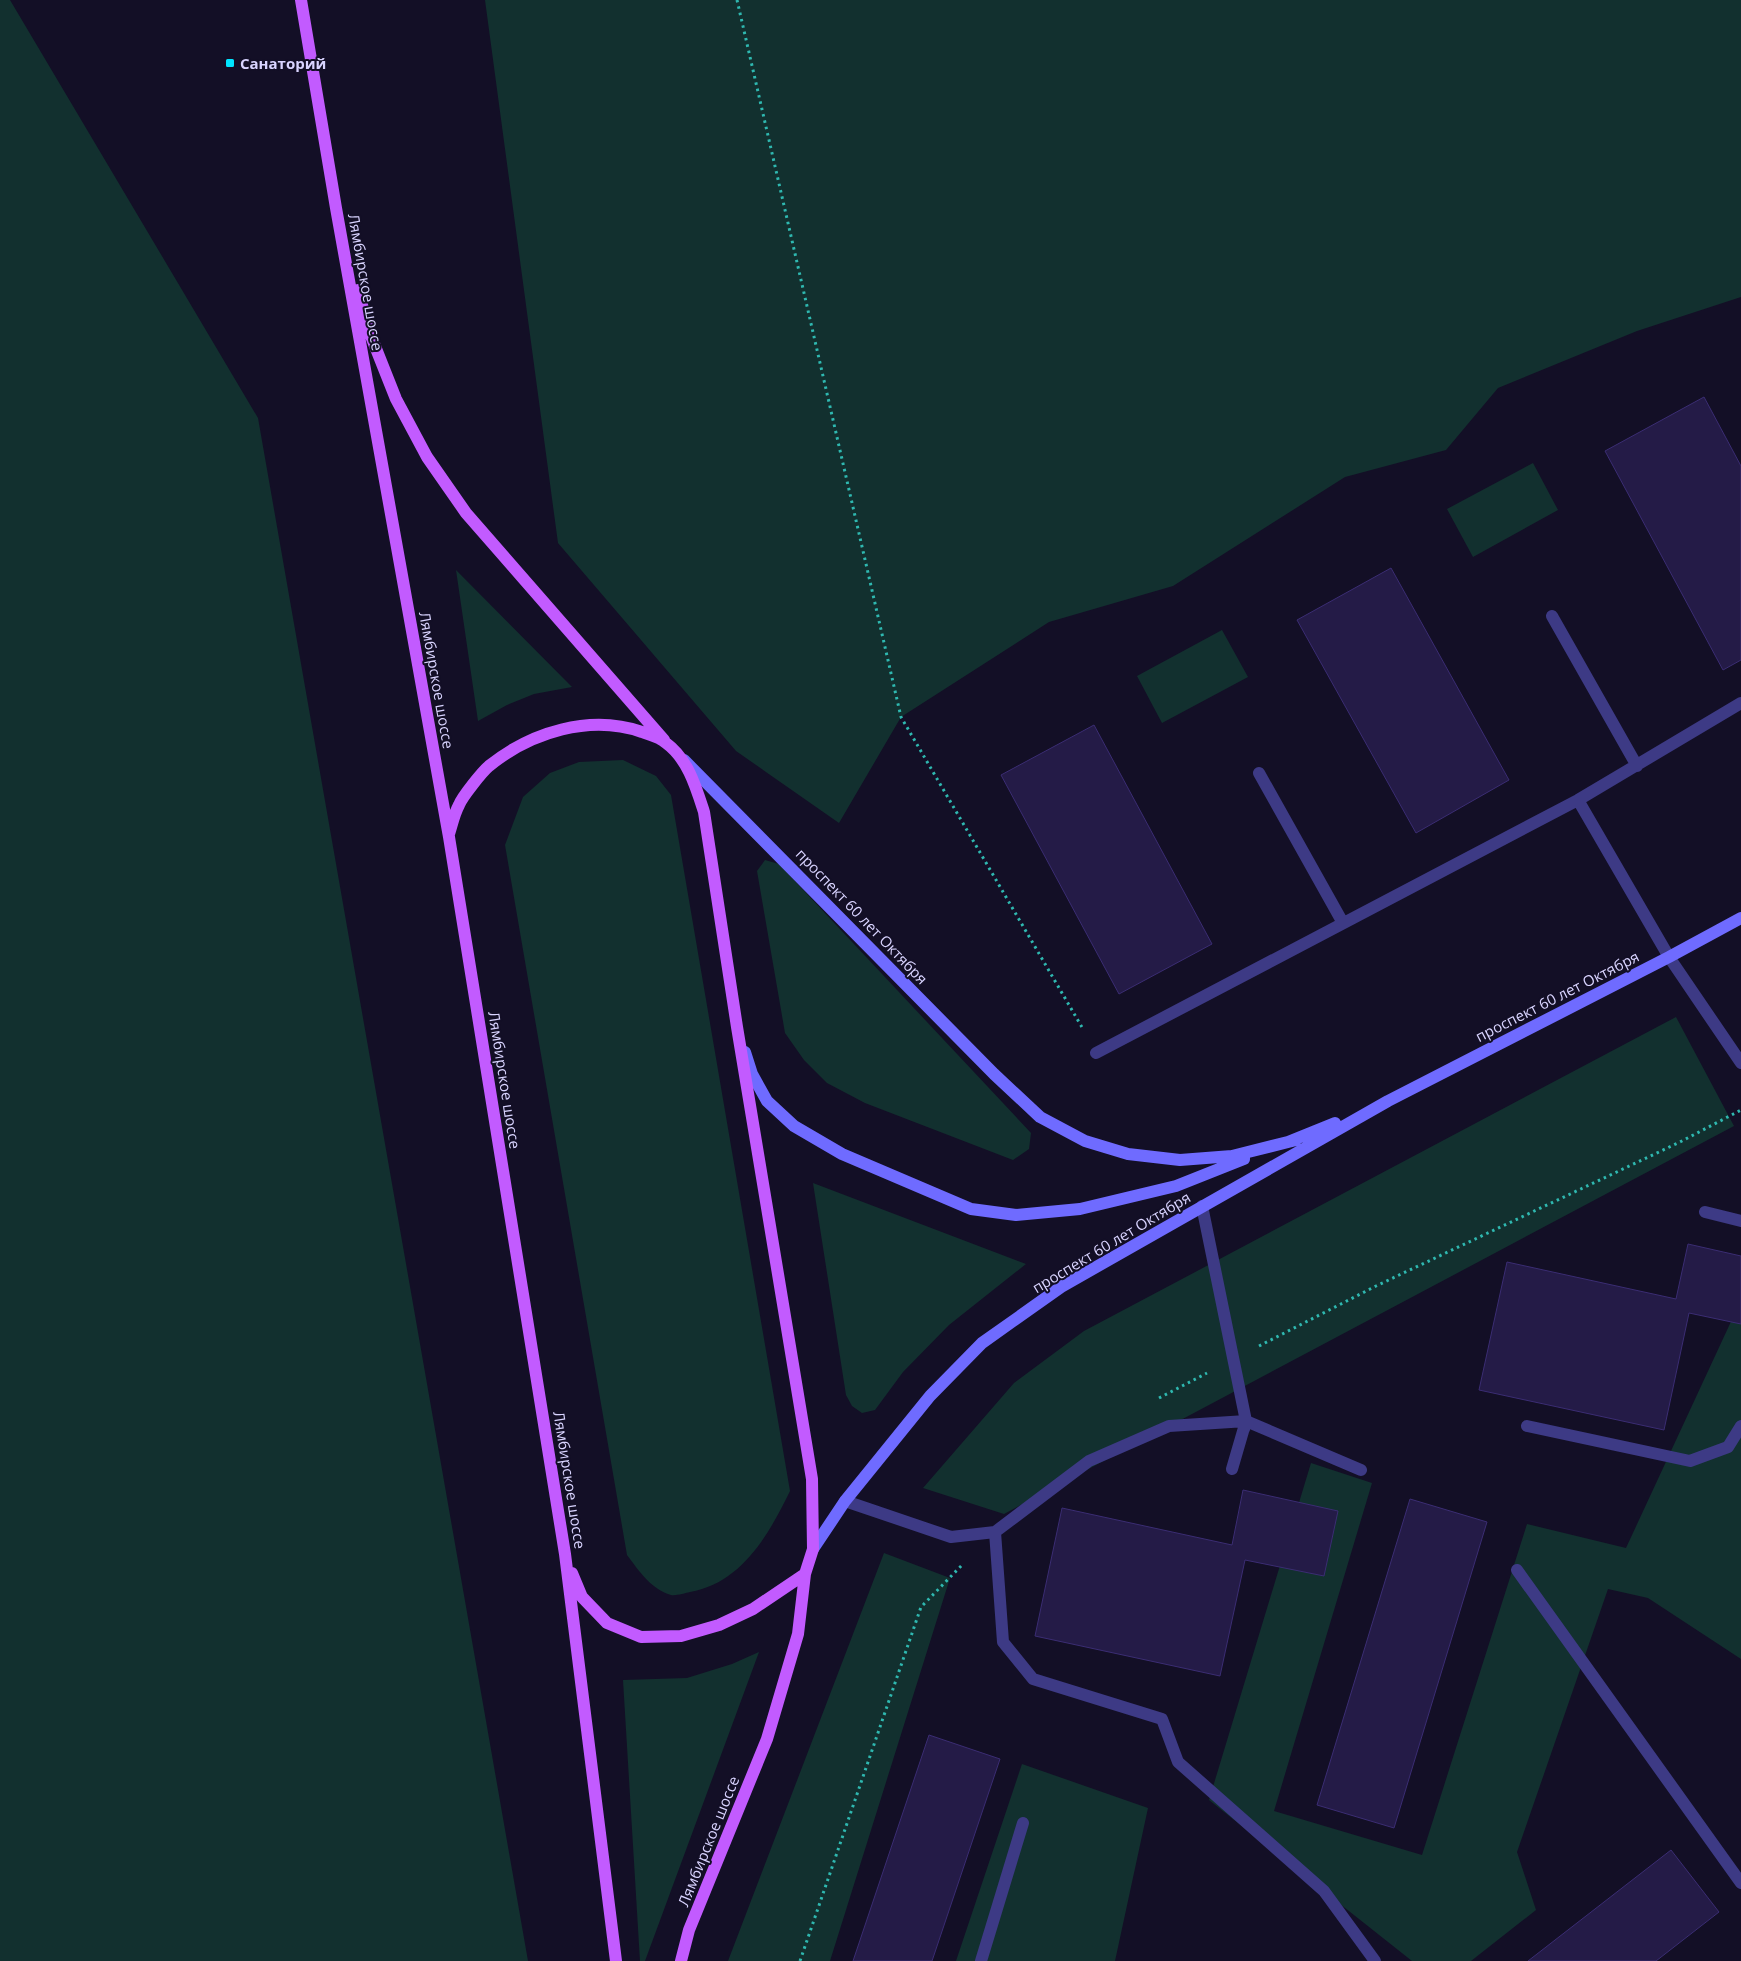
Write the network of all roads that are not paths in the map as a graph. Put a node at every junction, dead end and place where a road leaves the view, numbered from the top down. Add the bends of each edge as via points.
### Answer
1 (301, 0) edge
2 (336, 208) junction
3 (1552, 616) dead end
4 (1741, 703) edge
5 (665, 742) junction
6 (678, 753) junction
7 (1637, 766) junction
8 (1259, 773) dead end
9 (1578, 800) junction
10 (449, 837) junction
11 (1741, 918) edge
12 (1343, 923) junction
13 (1669, 957) junction
14 (737, 1027) junction
15 (1096, 1053) road end
16 (1741, 1063) edge
17 (1388, 1101) junction
18 (1296, 1140) junction
19 (1202, 1206) junction
20 (1706, 1212) dead end
21 (1741, 1221) edge
22 (1246, 1421) junction
23 (1527, 1426) dead end
24 (1741, 1426) edge
25 (1232, 1469) dead end
26 (1361, 1470) dead end
27 (845, 1501) junction
28 (995, 1532) junction
29 (813, 1549) junction
30 (565, 1554) junction
31 (1517, 1570) dead end
32 (805, 1574) junction
33 (1022, 1823) dead end
34 (1741, 1883) edge
35 (616, 1961) edge
36 (681, 1961) edge
37 (981, 1961) edge
38 (1376, 1961) edge

1 - 2 main road, Лямбирское шоссе
2 - 5 main road, Лямбирское шоссе via 369,330 396,399 428,458 466,513
2 - 10 main road, Лямбирское шоссе
3 - 7 lane
4 - 7 lane
5 - 6 main road, проспект 60 лет Октября
5 - 10 main road, проспект 60 лет Октября via 625,726 590,724 553,731 517,747 488,767 459,805
6 - 14 main road, Лямбирское шоссе via 693,778 704,812
6 - 18 main road, проспект 60 лет Октября via 994,1074 1040,1116 1085,1141 1128,1154 1180,1160 1232,1156
7 - 9 lane
8 - 12 lane
9 - 12 lane
9 - 13 lane
10 - 30 main road, Лямбирское шоссе
11 - 13 main road, проспект 60 лет Октября
12 - 15 lane
13 - 16 lane
13 - 17 main road, проспект 60 лет Октября
14 - 18 main road, проспект 60 лет Октября via 752,1074 767,1101 794,1126 842,1154 971,1208 1016,1215 1080,1209 1176,1186
14 - 29 main road, Лямбирское шоссе via 812,1479
17 - 18 main road, проспект 60 лет Октября
17 - 19 main road, проспект 60 лет Октября
19 - 22 lane
19 - 27 main road, проспект 60 лет Октября via 1062,1286 982,1343 930,1396
20 - 21 lane
22 - 25 lane
22 - 26 lane
22 - 28 lane via 1169,1426 1089,1461
23 - 24 lane via 1690,1461 1728,1447
27 - 28 lane via 951,1537
27 - 29 main road, проспект 60 лет Октября
28 - 38 lane via 1003,1642 1033,1679 1162,1719 1178,1762 1324,1891
29 - 32 main road, Лямбирское шоссе
30 - 32 main road via 582,1597 606,1624 641,1637 681,1636 719,1625 753,1609
30 - 35 main road, Лямбирское шоссе
31 - 34 lane
32 - 36 main road, Лямбирское шоссе via 798,1634 767,1740 689,1930
33 - 37 lane

